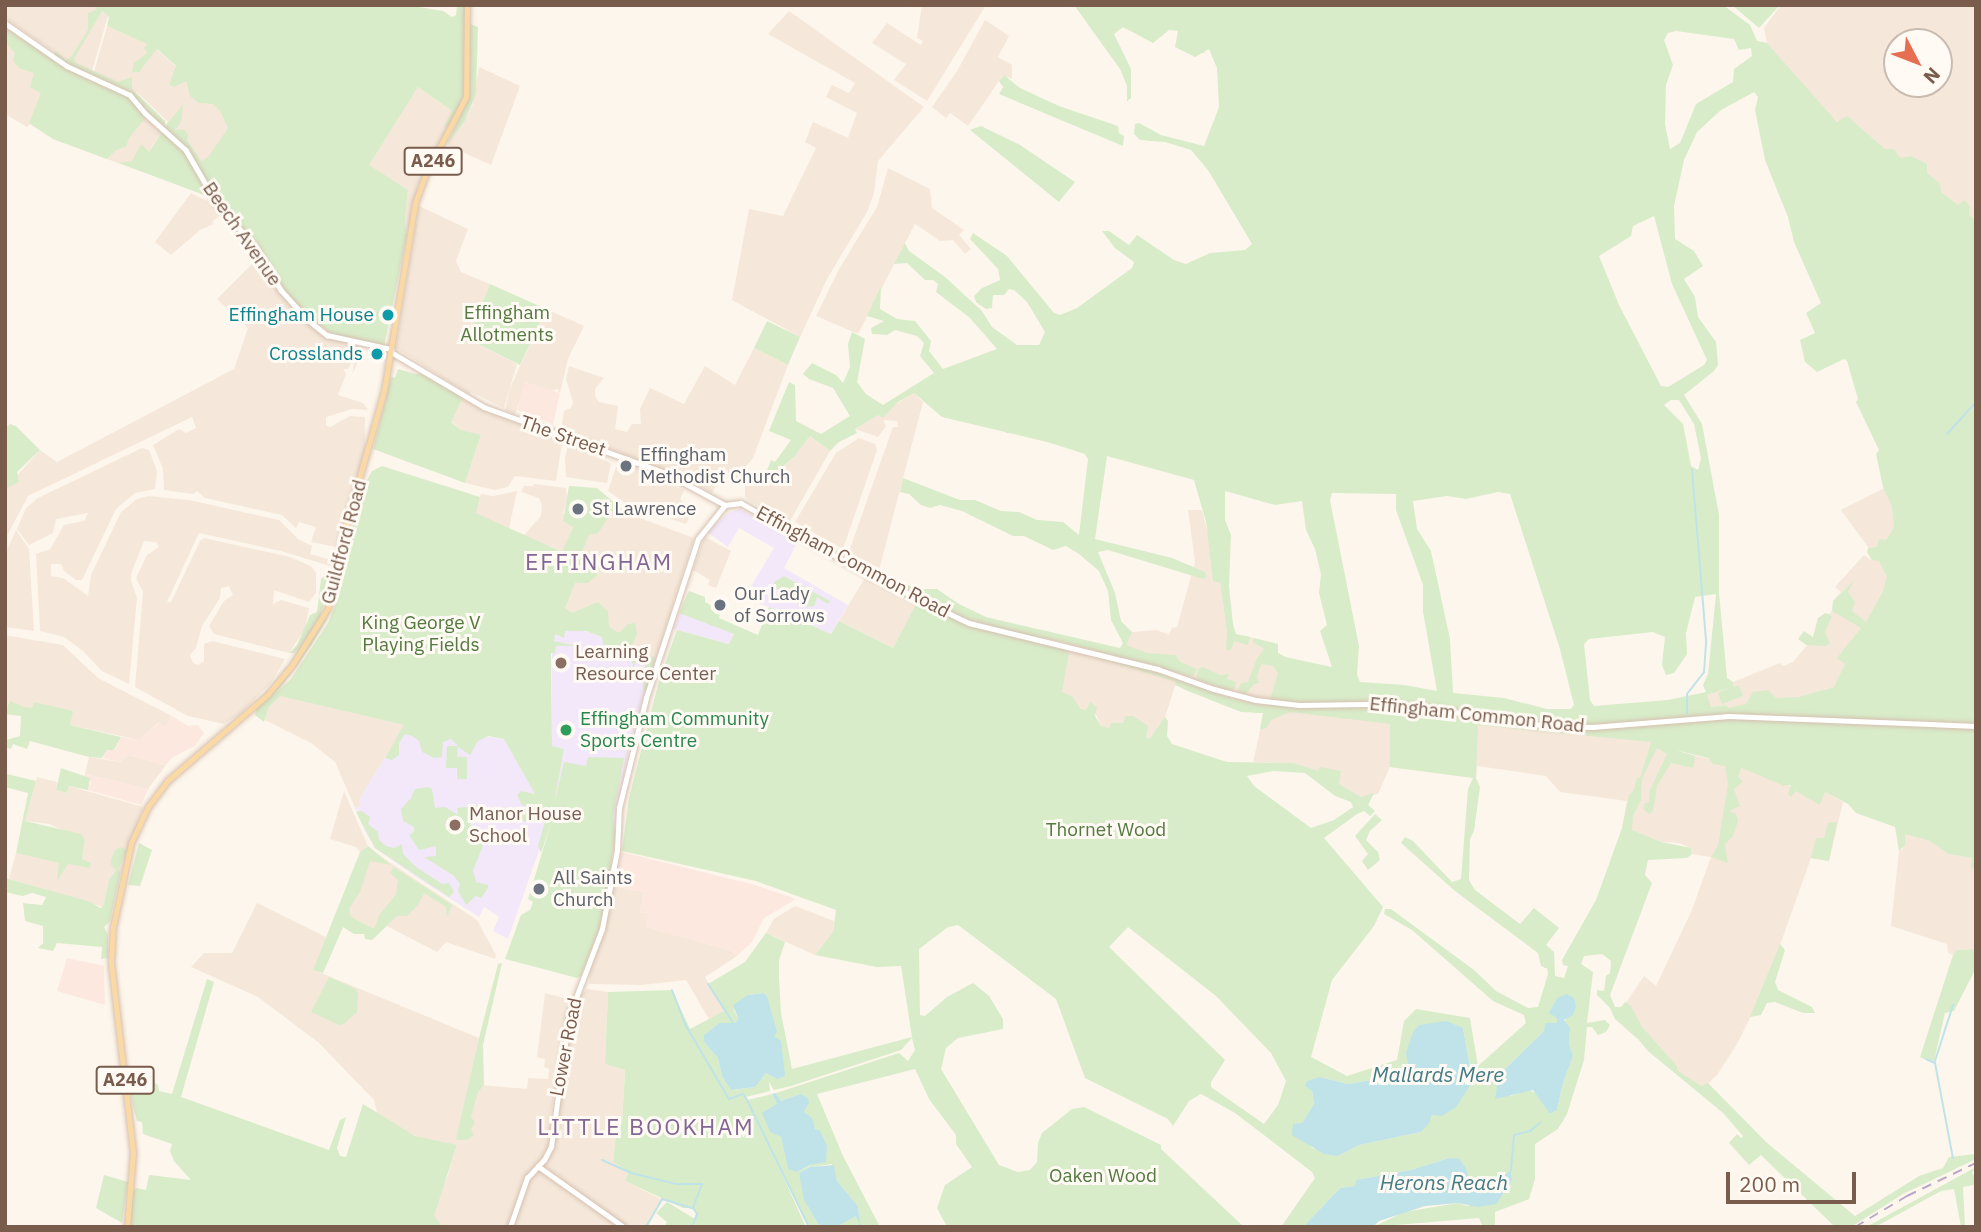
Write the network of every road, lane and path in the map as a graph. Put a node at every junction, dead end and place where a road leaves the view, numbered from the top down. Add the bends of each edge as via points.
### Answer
1 (467, 5) edge
2 (5, 23) edge
3 (391, 353) junction
4 (725, 505) junction
5 (1976, 726) edge
6 (538, 1167) junction
7 (127, 1227) edge
8 (510, 1227) edge
9 (624, 1227) edge

1 - 3 main road, Guildford Road / A246 via 466,97 415,203
2 - 3 street, Beech Avenue via 67,66 130,94 186,150 215,200 257,247 281,290 313,324 334,337
3 - 4 street, The Street via 484,407 668,474
3 - 7 main road, Guildford Road / A246 via 332,597 322,619 268,694 167,781 147,808 131,843 119,893 111,962 132,1140
4 - 5 street, Effingham Common Road via 741,503 866,573 969,623 1117,657 1263,702 1406,706 1547,726 1601,727 1729,716
4 - 6 street, Lower Road via 698,539 646,698 622,795 602,929 573,1000 551,1147
6 - 8 street, Lower Road via 527,1178
6 - 9 street

